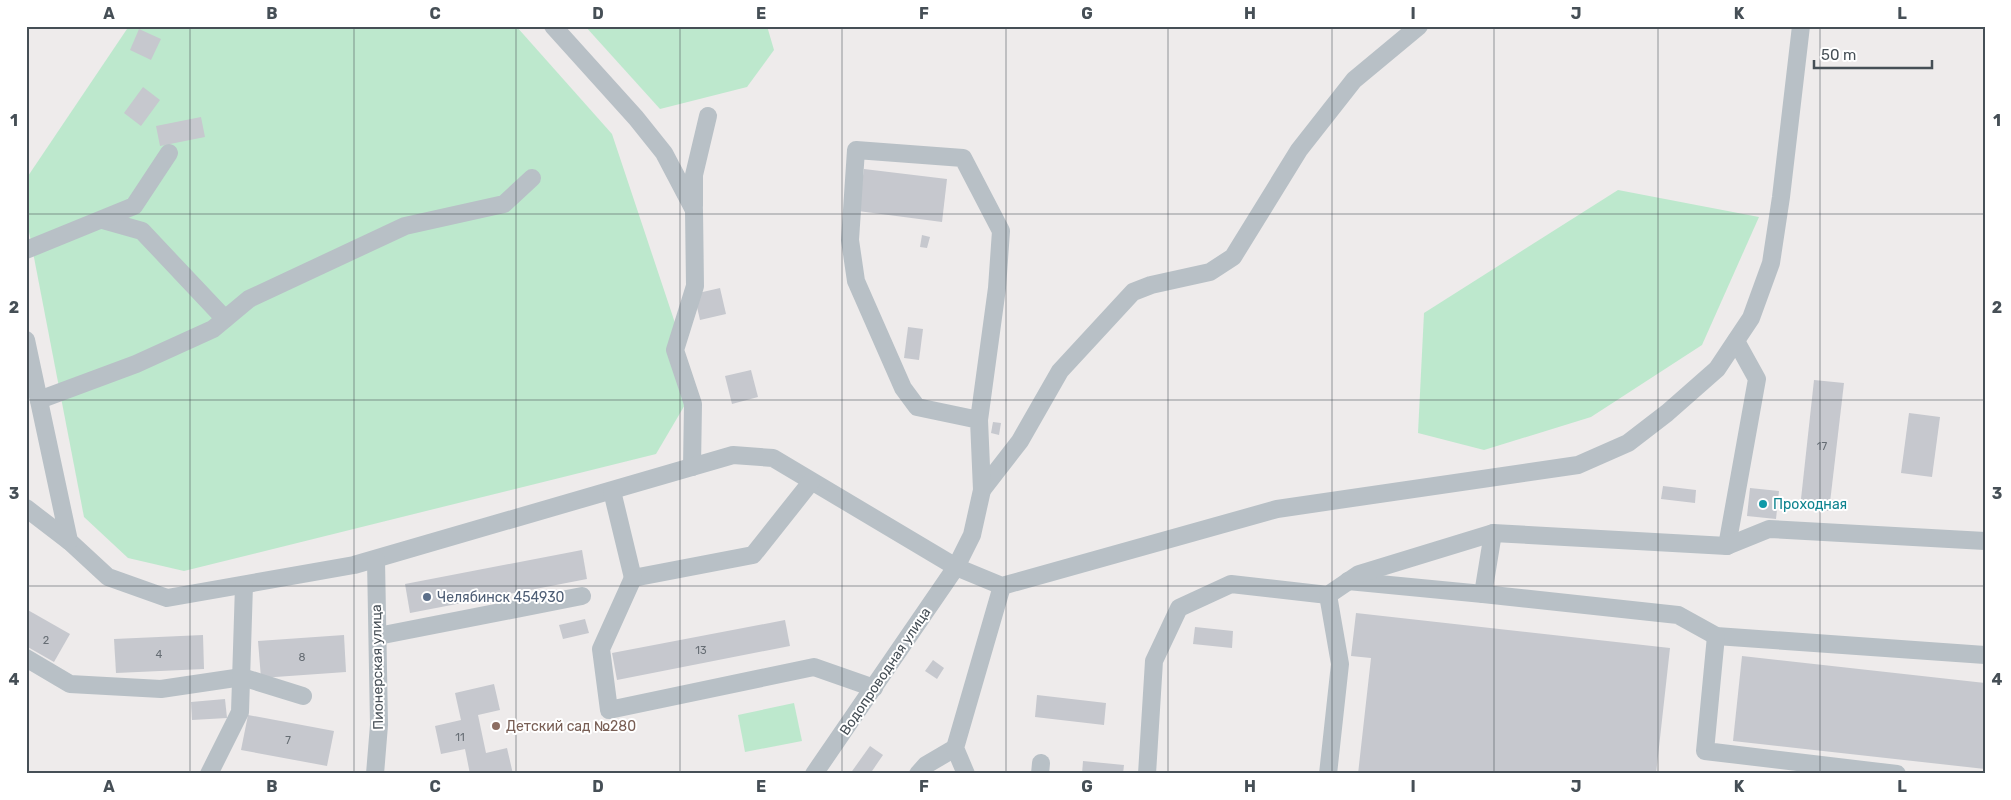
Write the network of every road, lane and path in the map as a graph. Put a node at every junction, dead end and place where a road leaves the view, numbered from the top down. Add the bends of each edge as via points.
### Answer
1 (553, 26) edge
2 (1418, 26) edge
3 (1801, 26) edge
4 (708, 116) dead end
5 (169, 153) dead end
6 (532, 178) dead end
7 (694, 210) junction
8 (103, 220) junction
9 (26, 250) edge
10 (225, 319) junction
11 (26, 340) edge
12 (1736, 340) junction
13 (39, 400) junction
14 (979, 420) junction
15 (692, 467) junction
16 (811, 482) junction
17 (982, 490) junction
18 (612, 491) junction
19 (26, 508) edge
20 (1493, 533) junction
21 (69, 541) junction
22 (1985, 541) edge
23 (1727, 546) junction
24 (376, 560) junction
25 (956, 567) junction
26 (632, 578) junction
27 (1348, 581) junction
28 (244, 585) junction
29 (1002, 586) junction
30 (1483, 594) junction
31 (582, 596) dead end
32 (1328, 596) junction
33 (378, 636) junction
34 (1716, 636) junction
35 (1985, 656) edge
36 (26, 658) edge
37 (242, 677) junction
38 (874, 688) junction
39 (303, 696) dead end
40 (955, 748) junction
41 (209, 774) edge
42 (375, 774) edge
43 (814, 774) edge
44 (918, 774) edge
45 (966, 774) edge
46 (1147, 774) edge
47 (1328, 774) edge
48 (1897, 774) edge

1 - 7 street via 664,153
2 - 17 street via 1354,80 1298,150 1233,257 1210,272 1133,292 1060,372 1020,441
3 - 12 street via 1771,263 1751,318
4 - 7 street via 694,175
5 - 8 street via 134,206
6 - 10 street via 504,204 405,226 248,300
7 - 15 street via 695,286 675,350 694,404
8 - 9 street
8 - 10 street via 142,231
10 - 13 street via 213,329 136,364
11 - 13 street
12 - 23 street via 1757,379
12 - 29 street via 1717,369 1667,413 1628,443 1578,465 1278,509
13 - 21 street
14 - 14 street via 917,407 902,388 856,281 850,240 856,150 963,158 1001,231 998,288
14 - 17 street
15 - 16 street via 733,455 773,458
15 - 18 street
16 - 25 street
16 - 26 street via 753,555
17 - 25 street, Водопроводная улица via 972,535
18 - 24 street
18 - 26 street
19 - 21 street
20 - 23 street
20 - 27 street via 1359,574
20 - 30 street
21 - 28 street via 108,577 167,598
22 - 23 street via 1769,529
24 - 28 street
24 - 33 street, Пионерская улица
25 - 29 street
25 - 38 street, Водопроводная улица
26 - 38 street via 601,649 609,710 814,668
27 - 30 street
27 - 32 street
28 - 37 street
29 - 40 street
30 - 34 street via 1678,615
31 - 33 street
32 - 46 street via 1231,584 1179,608 1154,661
32 - 47 street via 1340,664
33 - 42 street, Пионерская улица via 379,725
34 - 35 street
34 - 48 street via 1705,751
36 - 37 street via 70,684 162,688
37 - 39 street
37 - 41 street via 240,712
38 - 43 street, Водопроводная улица
40 - 44 street via 926,765
40 - 45 street

